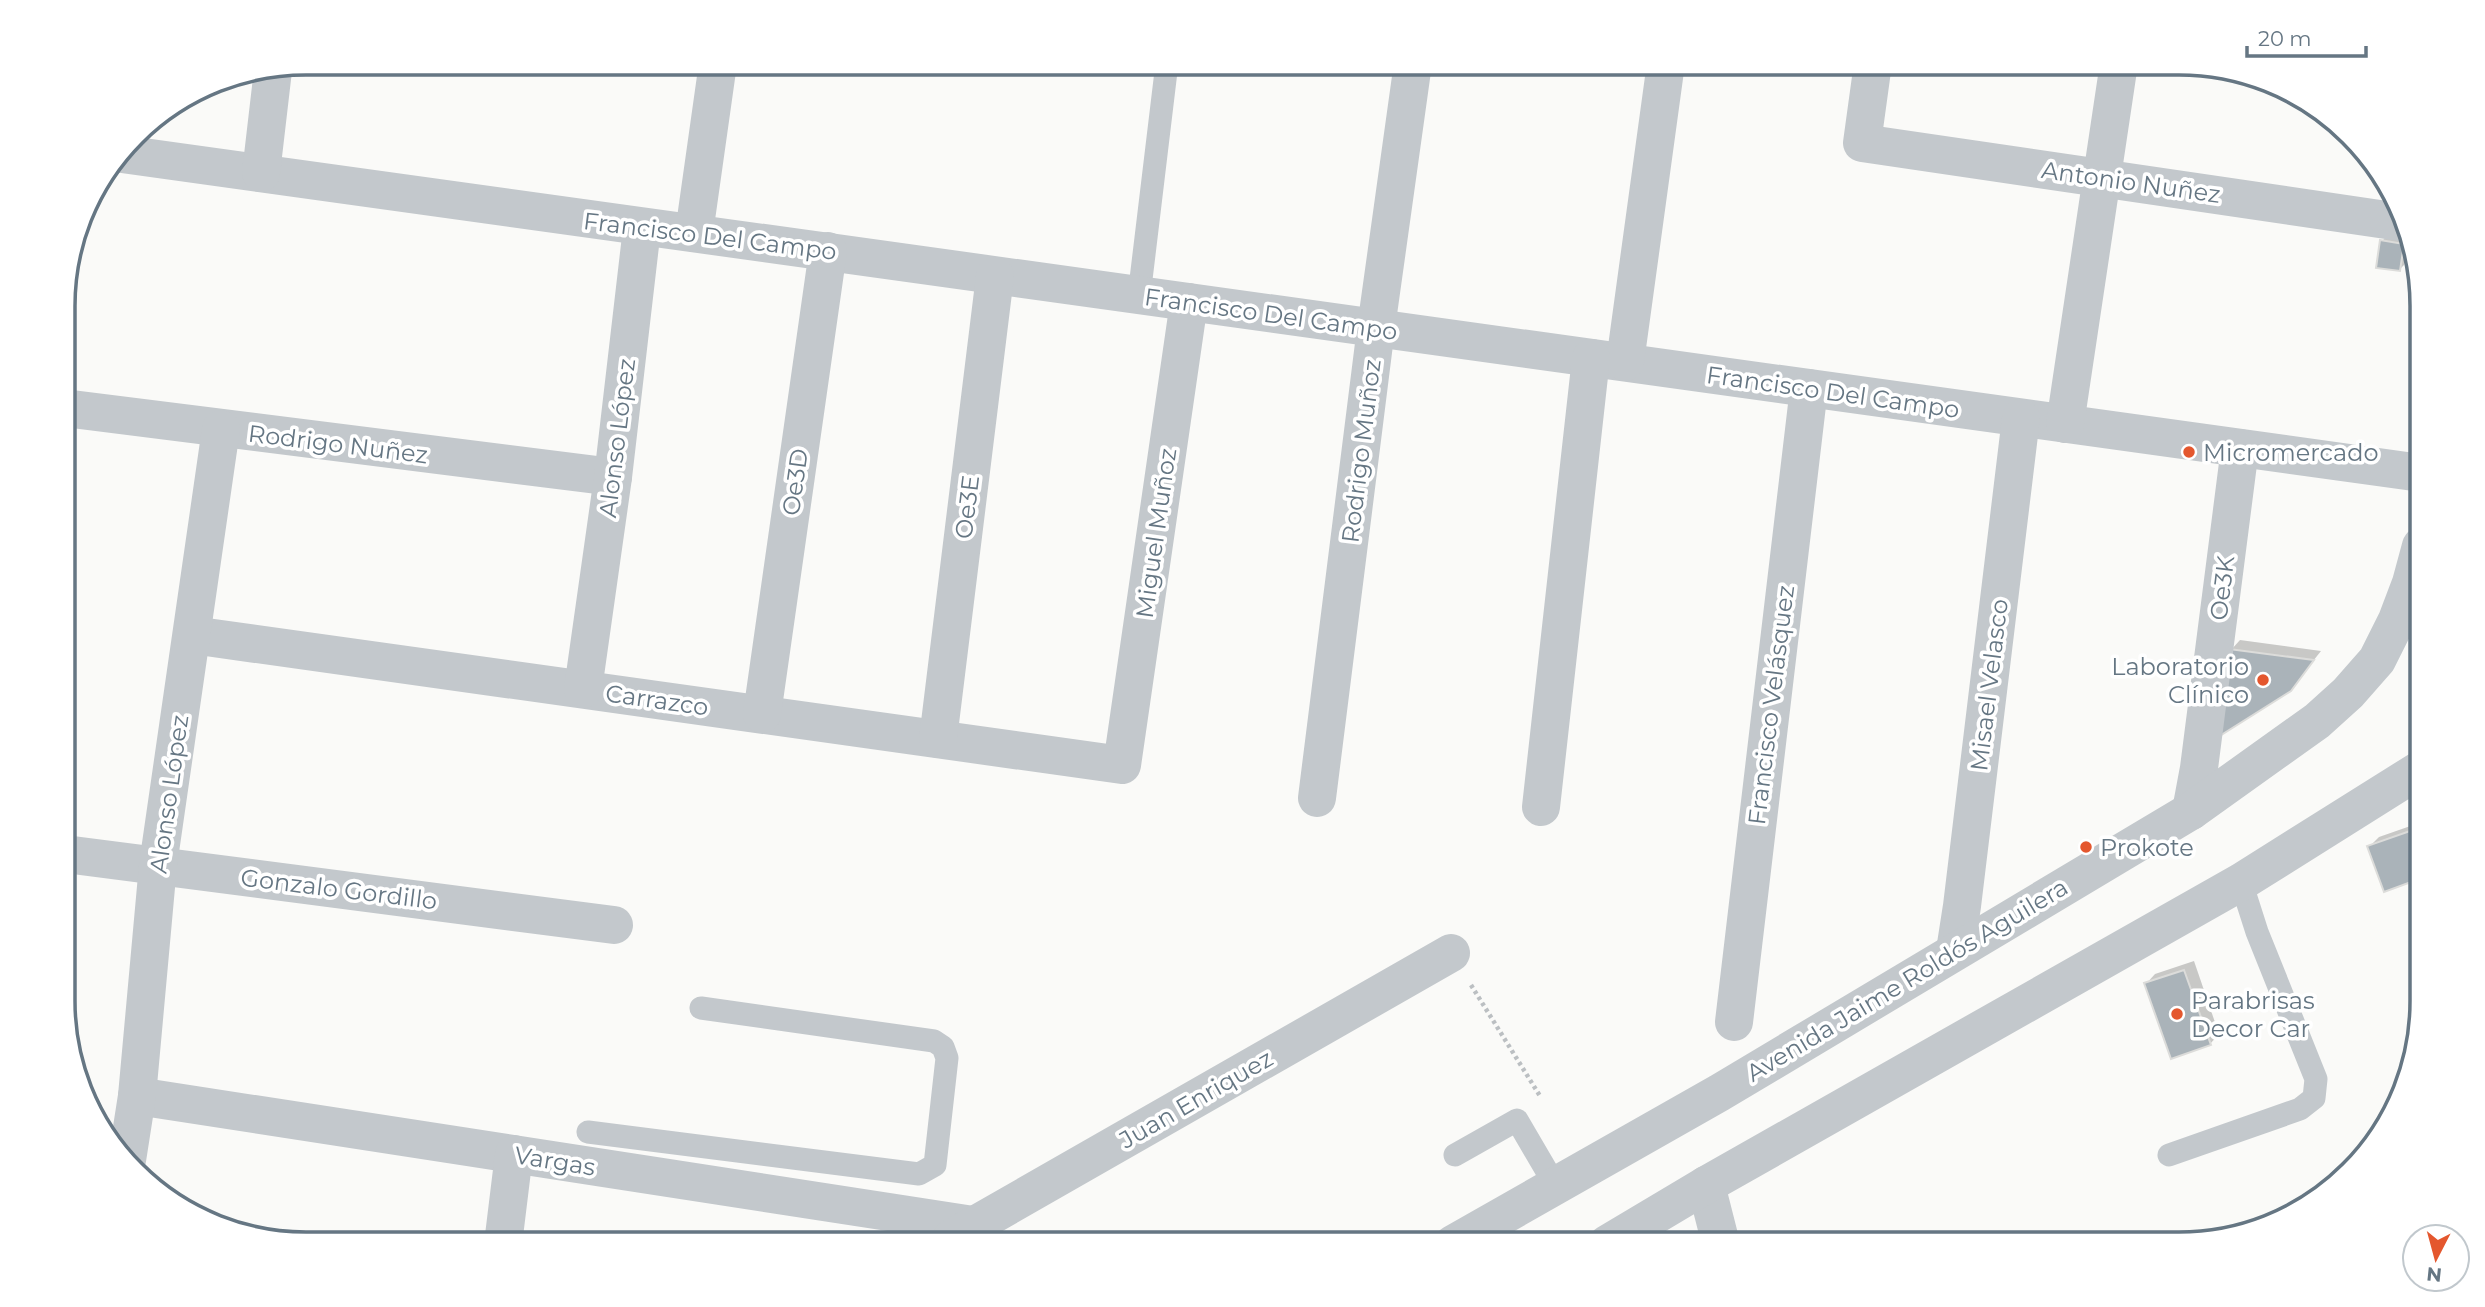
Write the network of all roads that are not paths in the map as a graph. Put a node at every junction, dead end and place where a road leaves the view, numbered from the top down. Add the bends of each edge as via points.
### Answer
1 (716, 75) edge
2 (1166, 75) edge
3 (1411, 75) edge
4 (1664, 75) edge
5 (1871, 75) edge
6 (2117, 75) edge
7 (272, 78) edge
8 (132, 155) edge
9 (261, 173) junction
10 (2102, 178) junction
11 (2393, 221) edge
12 (642, 228) junction
13 (694, 233) junction
14 (828, 251) junction
15 (995, 276) junction
16 (1139, 296) junction
17 (1189, 302) junction
18 (1376, 328) junction
19 (1608, 360) junction
20 (1809, 388) junction
21 (76, 410) edge
22 (2021, 418) junction
23 (2065, 424) junction
24 (221, 429) junction
25 (2240, 448) junction
26 (2410, 471) edge
27 (613, 477) junction
28 (2410, 586) edge
29 (192, 635) junction
30 (583, 689) junction
31 (761, 714) junction
32 (938, 739) junction
33 (1122, 765) joint
34 (2410, 776) edge
35 (1317, 798) dead end
36 (1541, 807) dead end
37 (2191, 811) junction
38 (75, 855) edge
39 (158, 865) junction
40 (2241, 882) junction
41 (614, 925) dead end
42 (1955, 951) junction
43 (1451, 953) road end
44 (701, 1008) dead end
45 (1734, 1022) dead end
46 (137, 1096) junction
47 (588, 1132) dead end
48 (129, 1148) edge
49 (514, 1154) junction
50 (1455, 1154) dead end
51 (2169, 1155) dead end
52 (1555, 1185) junction
53 (1706, 1185) junction
54 (973, 1225) junction
55 (1475, 1231) edge
56 (1628, 1231) edge
57 (1718, 1231) edge
58 (504, 1232) edge
59 (962, 1232) edge

1 - 13 street
2 - 16 lane
3 - 18 street, Rodrigo Muñoz
4 - 19 street
5 - 10 street, Antonio Nuñez via 1862,143
6 - 10 street
7 - 9 street
8 - 9 street, Francisco Del Campo
9 - 12 street, Francisco Del Campo
10 - 11 street, Antonio Nuñez
10 - 23 street
12 - 13 street, Francisco Del Campo
12 - 27 street, Alonso López
13 - 14 street, Francisco Del Campo
14 - 15 street, Francisco Del Campo
14 - 31 street, Oe3D
15 - 16 street, Francisco Del Campo
15 - 32 street, Oe3E
16 - 17 street, Francisco Del Campo
17 - 18 street, Francisco Del Campo
17 - 33 street, Miguel Muñoz
18 - 19 street, Francisco Del Campo
18 - 35 street, Rodrigo Muñoz
19 - 20 street, Francisco Del Campo
19 - 36 street
20 - 22 street, Francisco Del Campo
20 - 45 street, Francisco Velásquez
21 - 24 street, Rodrigo Nuñez
22 - 23 street, Francisco Del Campo
22 - 42 street, Misael Velasco
23 - 25 street, Francisco Del Campo
24 - 27 street, Rodrigo Nuñez
24 - 29 street, Alonso López
25 - 26 street, Francisco Del Campo
25 - 37 street, Oe3K
27 - 30 street, Alonso López
28 - 37 street, Avenida Jaime Roldós Aguilera via 2377,660 2355,685 2318,721
29 - 30 street, Carrazco
29 - 39 street, Alonso López
30 - 31 street, Carrazco
31 - 32 street, Carrazco
32 - 33 street, Carrazco
34 - 40 street
37 - 42 street, Avenida Jaime Roldós Aguilera
38 - 39 street, Gonzalo Gordillo
39 - 41 street, Gonzalo Gordillo
39 - 46 street, Alonso López
40 - 51 lane via 2316,1079 2314,1098 2300,1109
40 - 53 street
42 - 52 street, Avenida Jaime Roldós Aguilera
43 - 54 street, Juan Enriquez
44 - 47 lane via 934,1041 943,1047 947,1058 935,1166 919,1174
46 - 48 street, Alonso López
46 - 49 street, Vargas
49 - 54 street, Vargas
49 - 58 street
50 - 52 lane via 1517,1120
52 - 55 street, Avenida Jaime Roldós Aguilera
53 - 56 street
53 - 57 street
54 - 59 street, Juan Enriquez

